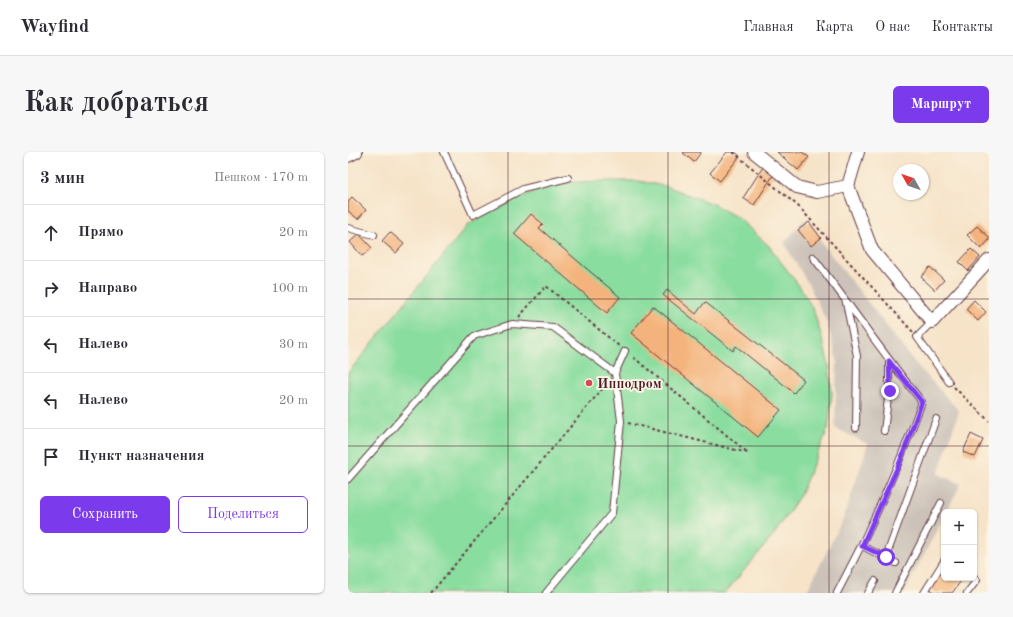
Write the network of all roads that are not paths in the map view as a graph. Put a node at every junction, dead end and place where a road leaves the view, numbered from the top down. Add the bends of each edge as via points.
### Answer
1 (356, 152) edge
2 (444, 152) edge
3 (754, 152) edge
4 (858, 152) edge
5 (348, 156) edge
6 (568, 178) dead end
7 (848, 186) junction
8 (348, 228) edge
9 (374, 235) dead end
10 (813, 257) dead end
11 (989, 260) edge
12 (846, 300) junction
13 (932, 322) junction
14 (625, 351) road end
15 (889, 361) junction
16 (615, 373) junction
17 (949, 382) road end
18 (936, 419) dead end
19 (856, 428) dead end
20 (884, 431) dead end
21 (348, 479) edge
22 (941, 503) dead end
23 (862, 546) junction
24 (886, 557) junction
25 (896, 563) dead end
26 (941, 566) edge
27 (875, 581) dead end
28 (976, 581) edge
29 (546, 593) edge
30 (837, 593) edge
31 (868, 593) edge
32 (895, 593) edge
33 (924, 593) edge
34 (967, 593) edge

1 - 5 street
2 - 6 lane via 473,215 523,190
3 - 7 street via 797,188 817,192
4 - 7 street
7 - 13 street via 872,250
8 - 9 lane
10 - 12 lane
11 - 13 street
12 - 15 lane
12 - 19 lane via 857,356
13 - 17 lane via 917,337
14 - 16 lane
15 - 20 lane via 890,391
15 - 23 lane via 922,402 900,462
16 - 21 lane via 553,328 512,324 474,336
16 - 29 lane via 621,422 612,513
18 - 24 lane
22 - 32 lane
23 - 24 lane
23 - 30 lane
24 - 25 lane
26 - 33 lane
27 - 31 lane
28 - 34 lane

